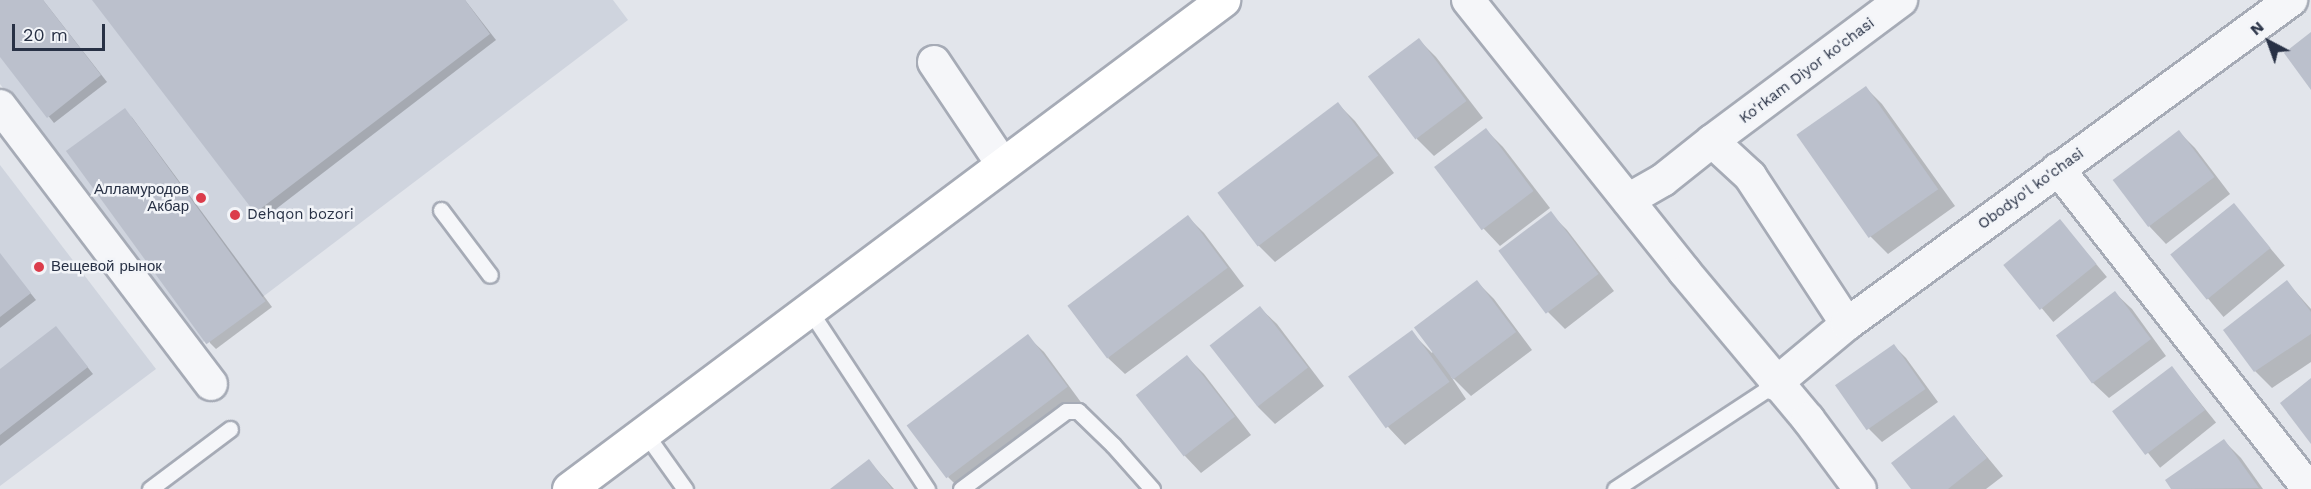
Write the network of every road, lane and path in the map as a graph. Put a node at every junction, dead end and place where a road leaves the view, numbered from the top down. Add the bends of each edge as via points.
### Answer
1 (1223, 0) edge
2 (1468, 0) edge
3 (1901, 0) edge
4 (2291, 0) edge
5 (934, 62) dead end
6 (0, 106) edge
7 (1713, 141) junction
8 (1003, 165) junction
9 (2058, 169) junction
10 (1628, 200) junction
11 (441, 210) dead end
12 (489, 275) dead end
13 (808, 308) junction
14 (1847, 324) junction
15 (211, 384) dead end
16 (1775, 384) junction
17 (230, 429) dead end
18 (645, 433) junction
19 (150, 489) edge
20 (569, 489) edge
21 (685, 489) edge
22 (927, 489) edge
23 (961, 489) edge
24 (1152, 489) edge
25 (1615, 489) edge
26 (1860, 489) edge
27 (2309, 489) edge

1 - 8 street
2 - 10 street
3 - 7 street, Ko'rkam Diyor ko'chasi
4 - 9 street, Obodyo'l ko'chasi
5 - 8 street
6 - 15 street
7 - 10 street, Ko'rkam Diyor ko'chasi via 1663,180
7 - 14 street via 1750,176
8 - 13 street
9 - 14 street, Obodyo'l ko'chasi
9 - 27 street
10 - 16 street
11 - 12 lane
13 - 18 street
13 - 22 lane
14 - 16 street, Obodyo'l ko'chasi
16 - 25 lane
16 - 26 street via 1808,419
17 - 19 lane
18 - 20 street
18 - 21 lane
23 - 24 lane via 1066,411 1078,411

